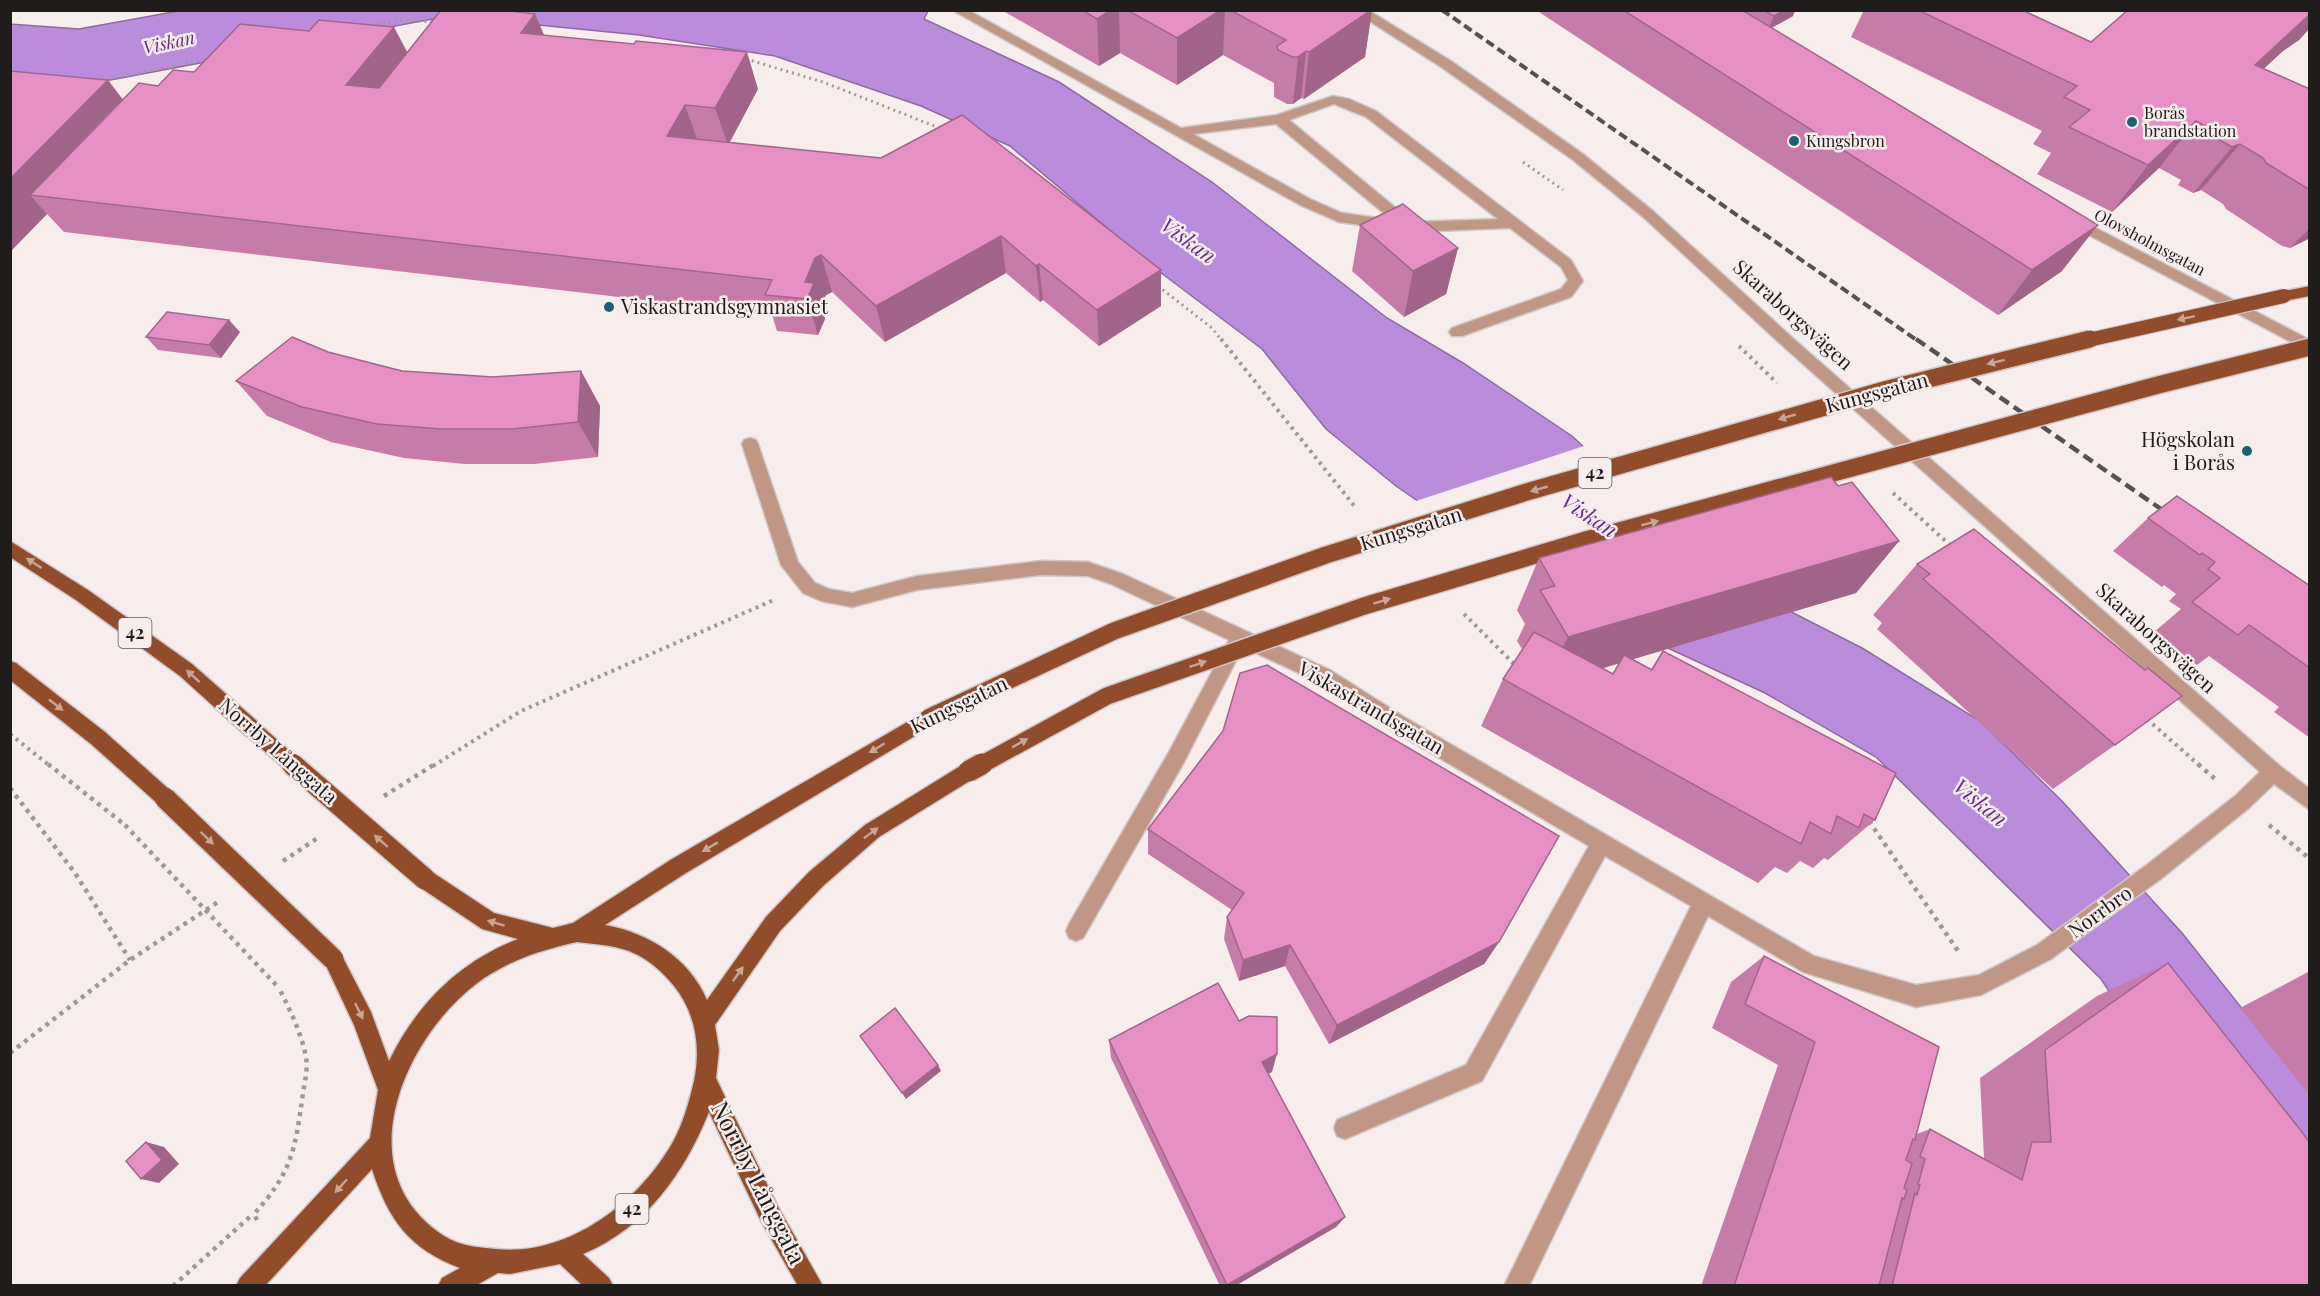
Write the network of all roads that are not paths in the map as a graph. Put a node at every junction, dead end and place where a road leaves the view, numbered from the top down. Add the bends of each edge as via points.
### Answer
1 (958, 10) edge
2 (1358, 10) edge
3 (1279, 119) junction
4 (1179, 132) junction
5 (2057, 212) edge
6 (1512, 223) junction
7 (1410, 227) junction
8 (2310, 291) edge
9 (1457, 332) dead end
10 (2310, 347) edge
11 (750, 444) dead end
12 (10, 548) edge
13 (1240, 637) junction
14 (10, 669) edge
15 (2273, 772) junction
16 (2310, 801) edge
17 (1602, 843) junction
18 (1703, 904) junction
19 (1076, 931) dead end
20 (577, 932) junction
21 (553, 937) junction
22 (2044, 952) joint
23 (704, 1022) junction
24 (706, 1081) junction
25 (390, 1091) junction
26 (1345, 1128) dead end
27 (380, 1143) junction
28 (563, 1251) junction
29 (495, 1262) junction
30 (248, 1286) edge
31 (450, 1286) edge
32 (601, 1286) edge
33 (811, 1286) edge
34 (1516, 1286) edge

1 - 4 street
2 - 15 street, Skaraborgsvägen via 1446,64 1578,157 1648,214
3 - 4 street
3 - 6 street via 1334,100 1371,114
3 - 7 street
4 - 7 street via 1339,217
5 - 10 street, Olovsholmsgatan
6 - 7 street
6 - 9 street via 1566,264 1576,280 1566,293
8 -> 20 main road, Kungsgatan / 42, bridge via 2111,334 1887,389 1530,491 1326,555 1114,631 928,718 679,866
23 -> 10 main road, bridge via 773,924 816,879 872,831 969,771 1107,696 1364,606 1587,540
11 - 13 street, Viskastrandsgatan via 790,565 810,588 827,596 852,600 917,583 1041,568 1088,569
21 -> 12 main road, Norrby Långgata / 42, bridge via 489,922 425,879 186,670
13 - 17 street, Viskastrandsgatan via 1324,676
13 - 19 street via 1176,758
14 -> 25 main road, bridge via 98,738 165,798 333,959 363,1020
15 - 16 street, Skaraborgsvägen
15 - 22 street, Norrbro via 2242,802 2155,871
17 - 18 street, Viskastrandsgatan
17 - 26 street via 1474,1073
18 - 22 street, Viskastrandsgatan via 1810,965 1916,996 1981,985
18 - 34 street
20 - 21 main road, 42
20 - 23 main road, 42 via 627,940 668,963 696,999
21 - 25 main road, 42 via 500,956 457,986 405,1050
23 - 24 main road, 42 via 708,1040
24 - 28 main road, 42 via 695,1122 665,1176 619,1221
24 - 33 main road, Norrby Långgata via 770,1213
25 - 27 main road, 42
27 - 29 main road, 42 via 391,1194 404,1216 422,1234 451,1252
27 -> 30 main road
28 - 29 main road, 42 via 529,1260
28 - 32 main road
29 - 31 main road

